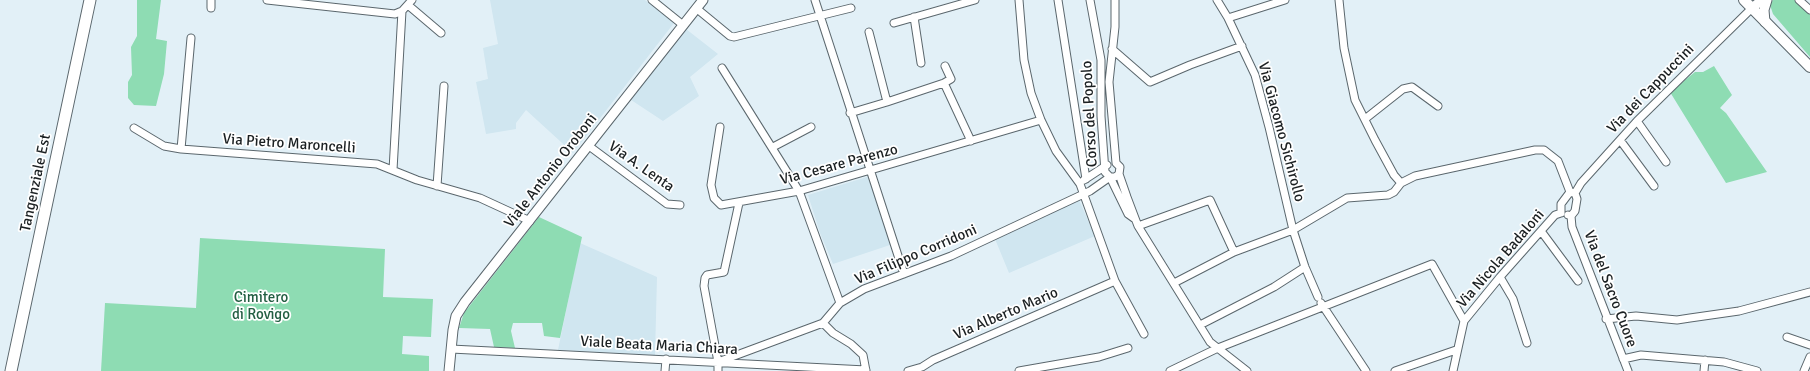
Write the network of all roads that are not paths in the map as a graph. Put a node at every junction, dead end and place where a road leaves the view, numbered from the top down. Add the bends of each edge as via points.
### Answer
1 (90, 0) edge
2 (211, 0) edge
3 (267, 0) edge
4 (652, 0) edge
5 (703, 0) edge
6 (815, 0) edge
7 (975, 0) edge
8 (1019, 0) edge
9 (1058, 0) edge
10 (1090, 0) edge
11 (1115, 0) edge
12 (1217, 0) edge
13 (1285, 0) edge
14 (1339, 0) edge
15 (1744, 0) edge
16 (1762, 0) edge
17 (1767, 0) edge
18 (1804, 1) edge
19 (410, 3) edge
20 (211, 8) dead end
21 (696, 8) junction
22 (851, 8) dead end
23 (1752, 8) junction
24 (1810, 10) edge
25 (402, 11) junction
26 (820, 17) junction
27 (914, 17) junction
28 (1228, 18) junction
29 (1765, 22) junction
30 (894, 23) dead end
31 (683, 25) junction
32 (869, 32) dead end
33 (441, 33) dead end
34 (191, 38) dead end
35 (1242, 46) junction
36 (1112, 49) junction
37 (921, 63) dead end
38 (945, 66) dead end
39 (1810, 67) edge
40 (722, 68) dead end
41 (944, 83) junction
42 (444, 86) dead end
43 (887, 102) junction
44 (1438, 106) dead end
45 (850, 113) junction
46 (1365, 119) junction
47 (1041, 120) junction
48 (1637, 121) junction
49 (720, 127) dead end
50 (811, 127) dead end
51 (134, 128) dead end
52 (1620, 140) junction
53 (970, 141) junction
54 (589, 146) junction
55 (773, 147) junction
56 (181, 149) junction
57 (1666, 162) dead end
58 (1116, 163) junction
59 (1106, 166) junction
60 (393, 170) junction
61 (870, 171) junction
62 (1119, 174) junction
63 (1110, 177) junction
64 (1086, 178) junction
65 (1401, 183) junction
66 (1080, 184) junction
67 (437, 186) junction
68 (1654, 186) dead end
69 (799, 191) junction
70 (1083, 193) junction
71 (1572, 193) junction
72 (739, 203) junction
73 (680, 205) dead end
74 (1561, 213) junction
75 (1571, 216) junction
76 (1135, 219) junction
77 (530, 221) junction
78 (1138, 226) junction
79 (1293, 230) junction
80 (1541, 231) junction
81 (1234, 252) junction
82 (1305, 268) junction
83 (904, 274) junction
84 (1500, 277) junction
85 (1115, 281) junction
86 (1578, 281) dead end
87 (1174, 283) junction
88 (1810, 292) edge
89 (1321, 302) junction
90 (840, 303) junction
91 (1606, 319) junction
92 (1464, 321) junction
93 (823, 323) junction
94 (1200, 325) junction
95 (1144, 334) dead end
96 (1787, 337) dead end
97 (1527, 343) dead end
98 (1810, 345) edge
99 (1128, 348) dead end
100 (1218, 348) junction
101 (451, 349) junction
102 (1456, 350) junction
103 (1810, 357) edge
104 (666, 359) junction
105 (1623, 359) junction
106 (1705, 360) junction
107 (718, 362) junction
108 (770, 368) edge
109 (923, 369) edge
110 (866, 370) edge
111 (11, 371) edge
112 (449, 371) edge
113 (665, 371) edge
114 (718, 371) edge
115 (908, 371) edge
116 (1019, 371) edge
117 (1170, 371) edge
118 (1247, 371) edge
119 (1366, 371) edge
120 (1395, 371) edge
121 (1453, 371) edge
122 (1628, 371) edge
123 (1704, 371) edge
124 (1757, 371) edge
125 (1804, 371) edge

1 - 111 main road, Tangenziale Est
2 - 20 street
3 - 25 street via 395,14
4 - 31 street
5 - 21 street, Viale Antonio Oroboni
6 - 26 street
7 - 27 street
8 - 47 street via 1024,60 1031,93
9 - 64 street
10 - 59 street, Corso del Popolo via 1102,60 1101,116
11 - 36 street, Corso del Popolo
12 - 28 street, Via Giacomo Sichirollo
13 - 28 street
14 - 46 street via 1349,77 1355,100
15 - 23 main road
16 - 23 street
17 - 29 street via 1764,10
18 - 24 street
19 - 25 street
19 - 33 street
21 - 26 street via 734,37
21 - 31 street, Viale Antonio Oroboni
22 - 26 street
23 - 29 main road
23 - 48 street, Via dei Cappuccini
25 - 60 street
26 - 45 street
27 - 30 street
27 - 37 street
28 - 35 street, Via Giacomo Sichirollo
29 - 39 main road
31 - 54 street, Viale Antonio Oroboni
32 - 43 street
34 - 56 street
35 - 36 street via 1150,82
35 - 79 street, Via Giacomo Sichirollo via 1255,76
36 - 58 street, Corso del Popolo via 1109,82
38 - 41 street via 951,79
40 - 55 street
41 - 43 street
41 - 53 street
42 - 67 street
43 - 45 street
44 - 46 street via 1412,87 1403,89
45 - 61 street
46 - 65 street
47 - 53 street, Via Cesare Parenzo
47 - 66 street via 1056,151
48 - 52 street, Via dei Cappuccini
48 - 57 street
49 - 72 street, Via Cesare Parenzo via 711,185 714,198 721,205
50 - 55 street
51 - 56 street, Via Pietro Maroncelli via 164,146
52 - 68 street
52 - 71 street, Via dei Cappuccini
53 - 61 street, Via Cesare Parenzo
54 - 73 street, Via A. Lenta via 667,204
54 - 77 street, Viale Antonio Oroboni
55 - 69 street
56 - 60 street, Via Pietro Maroncelli via 363,162
58 - 59 street
58 - 62 street, Corso del Popolo via 1120,167
59 - 63 street, Corso del Popolo via 1105,172
59 - 64 street
60 - 67 street, Via Pietro Maroncelli
61 - 69 street, Via Cesare Parenzo
61 - 83 street
62 - 63 street
62 - 76 street, Corso del Popolo
63 - 70 street, Via Filippo Corridoni
63 - 76 street, Corso del Popolo via 1128,214
64 - 66 street
65 - 71 street via 1415,176 1544,150 1558,161
65 - 79 street via 1388,195 1347,198
66 - 70 street
67 - 77 street, Via Pietro Maroncelli via 480,198
69 - 72 street, Via Cesare Parenzo
69 - 90 street
70 - 83 street, Via Filippo Corridoni via 950,256
70 - 85 street
71 - 74 street, Via dei Cappuccini via 1561,204
71 - 75 street via 1577,199 1575,211
72 - 107 street via 724,272 707,275 705,278 704,286
74 - 75 street
74 - 80 street, Via Nicola Badaloni via 1555,215
75 - 91 street, Via del Sacro Cuore via 1572,227
76 - 78 street, Corso del Popolo
77 - 101 street, Viale Antonio Oroboni via 460,309 453,330
78 - 81 street via 1210,200
78 - 87 street, Corso del Popolo
79 - 81 street
79 - 82 street, Via Giacomo Sichirollo
80 - 84 street, Via Nicola Badaloni
80 - 86 street, Via del Sacro Cuore
81 - 87 street
82 - 89 street, Via Giacomo Sichirollo
82 - 94 street
83 - 90 street, Via Filippo Corridoni via 864,289
84 - 92 street, Via Nicola Badaloni
84 - 97 street via 1513,299
85 - 95 street
85 - 109 street, Via Alberto Mario via 932,360
87 - 94 street, Corso del Popolo
88 - 91 street via 1739,311 1677,320 1636,316
89 - 92 street via 1432,264
89 - 100 street
89 - 119 street, Via Giacomo Sichirollo
90 - 93 street, Via Filippo Corridoni
91 - 105 street, Via del Sacro Cuore
92 - 102 street, Via Nicola Badaloni
93 - 107 street, Via Filippo Corridoni
93 - 110 street via 862,354
94 - 100 street, Corso del Popolo via 1210,342
96 - 98 street
99 - 116 street via 1099,357
100 - 117 street
100 - 118 street, Corso del Popolo
101 - 104 street, Viale Beata Maria Chiara
101 - 112 street, Viale Antonio Oroboni
102 - 120 street
102 - 121 street, Via Nicola Badaloni
103 - 125 street
104 - 107 street, Viale Beata Maria Chiara
104 - 113 street
105 - 106 street via 1641,355
105 - 122 street, Via del Sacro Cuore
106 - 123 street
106 - 124 street via 1738,364
107 - 108 street, Viale Beata Maria Chiara
107 - 114 street
108 - 110 street, Viale Beata Maria Chiara
109 - 115 street, Via Alberto Mario

